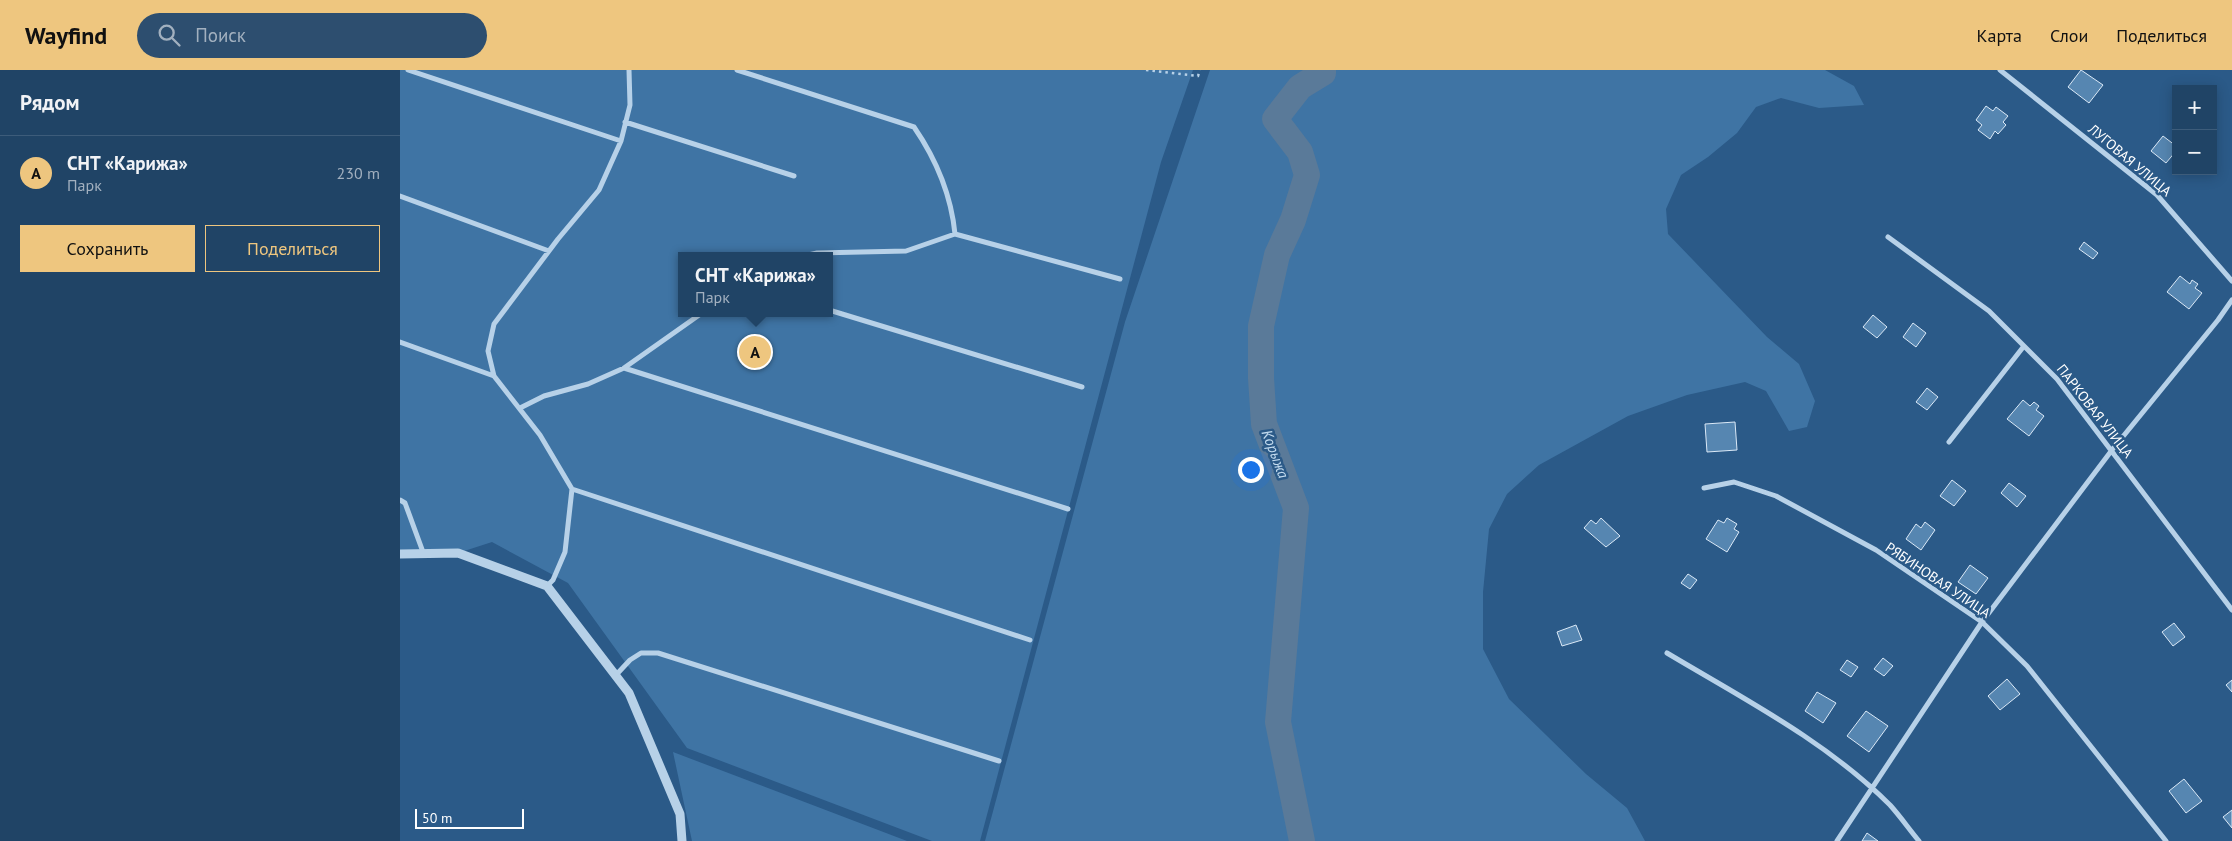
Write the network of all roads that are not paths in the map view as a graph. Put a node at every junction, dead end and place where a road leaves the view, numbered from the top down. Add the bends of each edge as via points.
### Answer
1 (408, 70) edge
2 (630, 70) edge
3 (737, 70) edge
4 (2000, 70) edge
5 (625, 122) junction
6 (621, 141) junction
7 (794, 176) dead end
8 (400, 196) edge
9 (955, 234) junction
10 (1888, 237) dead end
11 (549, 251) junction
12 (833, 253) edge
13 (1120, 279) dead end
14 (2232, 281) edge
15 (2232, 300) edge
16 (833, 311) edge
17 (696, 317) edge
18 (400, 342) edge
19 (2024, 346) junction
20 (624, 368) junction
21 (494, 376) junction
22 (1082, 387) dead end
23 (520, 408) junction
24 (1949, 442) dead end
25 (2112, 450) junction
26 (1704, 488) dead end
27 (572, 489) junction
28 (400, 500) edge
29 (1068, 509) dead end
30 (423, 552) junction
31 (400, 554) edge
32 (547, 586) junction
33 (2232, 610) edge
34 (1982, 622) junction
35 (1030, 640) dead end
36 (1667, 653) dead end
37 (616, 675) junction
38 (1000, 761) dead end
39 (1871, 788) junction
40 (682, 841) edge
41 (1836, 841) edge
42 (1919, 841) edge
43 (2166, 841) edge

1 - 6 street
2 - 5 street via 630,105
3 - 9 street via 914,127 931,152 948,196
4 - 14 street, ЛУГОВАЯ УЛИЦА via 2157,195
5 - 6 street
5 - 7 street
6 - 11 street via 599,190
8 - 11 street
9 - 12 street via 906,251
9 - 13 street
10 - 19 street, ПАРКОВАЯ УЛИЦА via 1989,312
11 - 21 street via 494,324 488,351
15 - 25 street
16 - 22 street
17 - 20 street
18 - 21 street
19 - 24 street
19 - 25 street, ПАРКОВАЯ УЛИЦА via 2057,379
20 - 23 street via 588,384 544,396
20 - 29 street
21 - 23 street
23 - 27 street
25 - 33 street, ПАРКОВАЯ УЛИЦА
25 - 34 street
26 - 34 street, РЯБИНОВАЯ УЛИЦА via 1734,482 1776,496 1876,550
27 - 32 street via 565,552
27 - 35 street
28 - 30 street via 405,504
30 - 31 street
30 - 32 street via 458,552
32 - 37 street
34 - 39 street
34 - 43 street, РЯБИНОВАЯ УЛИЦА via 2027,666
36 - 39 street via 1801,732
37 - 38 street via 641,652 658,654
37 - 40 street via 629,693 680,814
39 - 41 street
39 - 42 street

